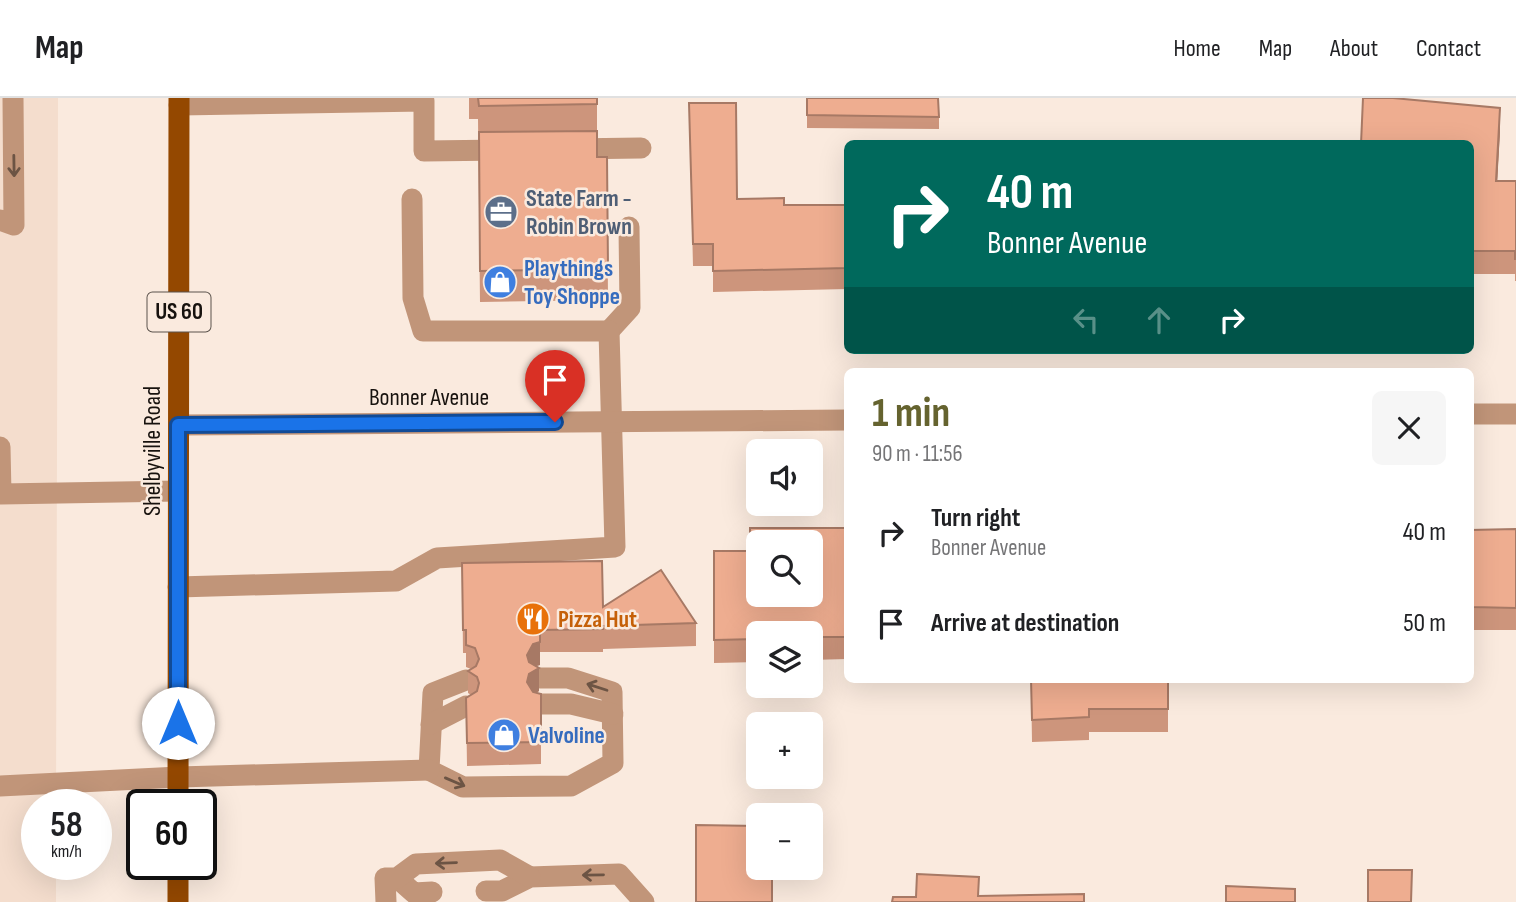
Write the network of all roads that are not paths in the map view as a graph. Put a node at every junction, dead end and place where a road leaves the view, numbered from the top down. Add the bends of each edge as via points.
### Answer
1 (13, 98) edge
2 (178, 102) edge
3 (641, 148) dead end
4 (519, 149) edge
5 (546, 149) edge
6 (412, 199) dead end
7 (0, 220) edge
8 (629, 227) dead end
9 (608, 331) junction
10 (1474, 414) edge
11 (1516, 414) edge
12 (844, 420) edge
13 (610, 422) junction
14 (178, 425) junction
15 (0, 447) edge
16 (178, 491) junction
17 (0, 494) edge
18 (178, 587) junction
19 (540, 678) edge
20 (466, 680) edge
21 (541, 704) edge
22 (466, 706) edge
23 (613, 714) junction
24 (431, 724) junction
25 (429, 770) junction
26 (179, 777) junction
27 (0, 786) edge
28 (179, 789) edge
29 (530, 877) junction
30 (397, 878) junction
31 (178, 880) edge
32 (486, 891) dead end
33 (432, 892) dead end
34 (178, 902) edge
35 (386, 902) edge
36 (644, 902) edge

1 -> 7 street via 14,225
2 - 4 street via 424,101 424,151
2 - 14 main road, Shelbyville Road / US 60
3 - 5 street
6 - 9 street via 414,298 424,331
8 - 9 street via 630,308
9 - 13 street
10 - 11 street
12 - 13 street, Bonner Avenue
13 - 14 street, Bonner Avenue
13 - 18 street via 615,547 438,558 396,580
14 - 16 main road, Shelbyville Road / US 60
15 - 17 street
16 - 17 street
16 - 18 main road, Shelbyville Road / US 60
18 - 26 main road, Shelbyville Road / US 60
23 -> 19 street via 612,692 568,678
20 - 24 street via 433,693
21 - 23 street via 571,704
22 - 24 street
25 -> 23 street via 463,787 571,786 613,763
24 - 25 street
25 - 26 street
26 - 27 street
26 - 28 main road, Shelbyville Road / US 60
29 -> 30 street via 500,860 416,864
29 - 32 street via 502,891
36 -> 29 street via 619,874
30 - 33 street via 414,893
30 - 35 street via 385,878
31 - 34 main road

